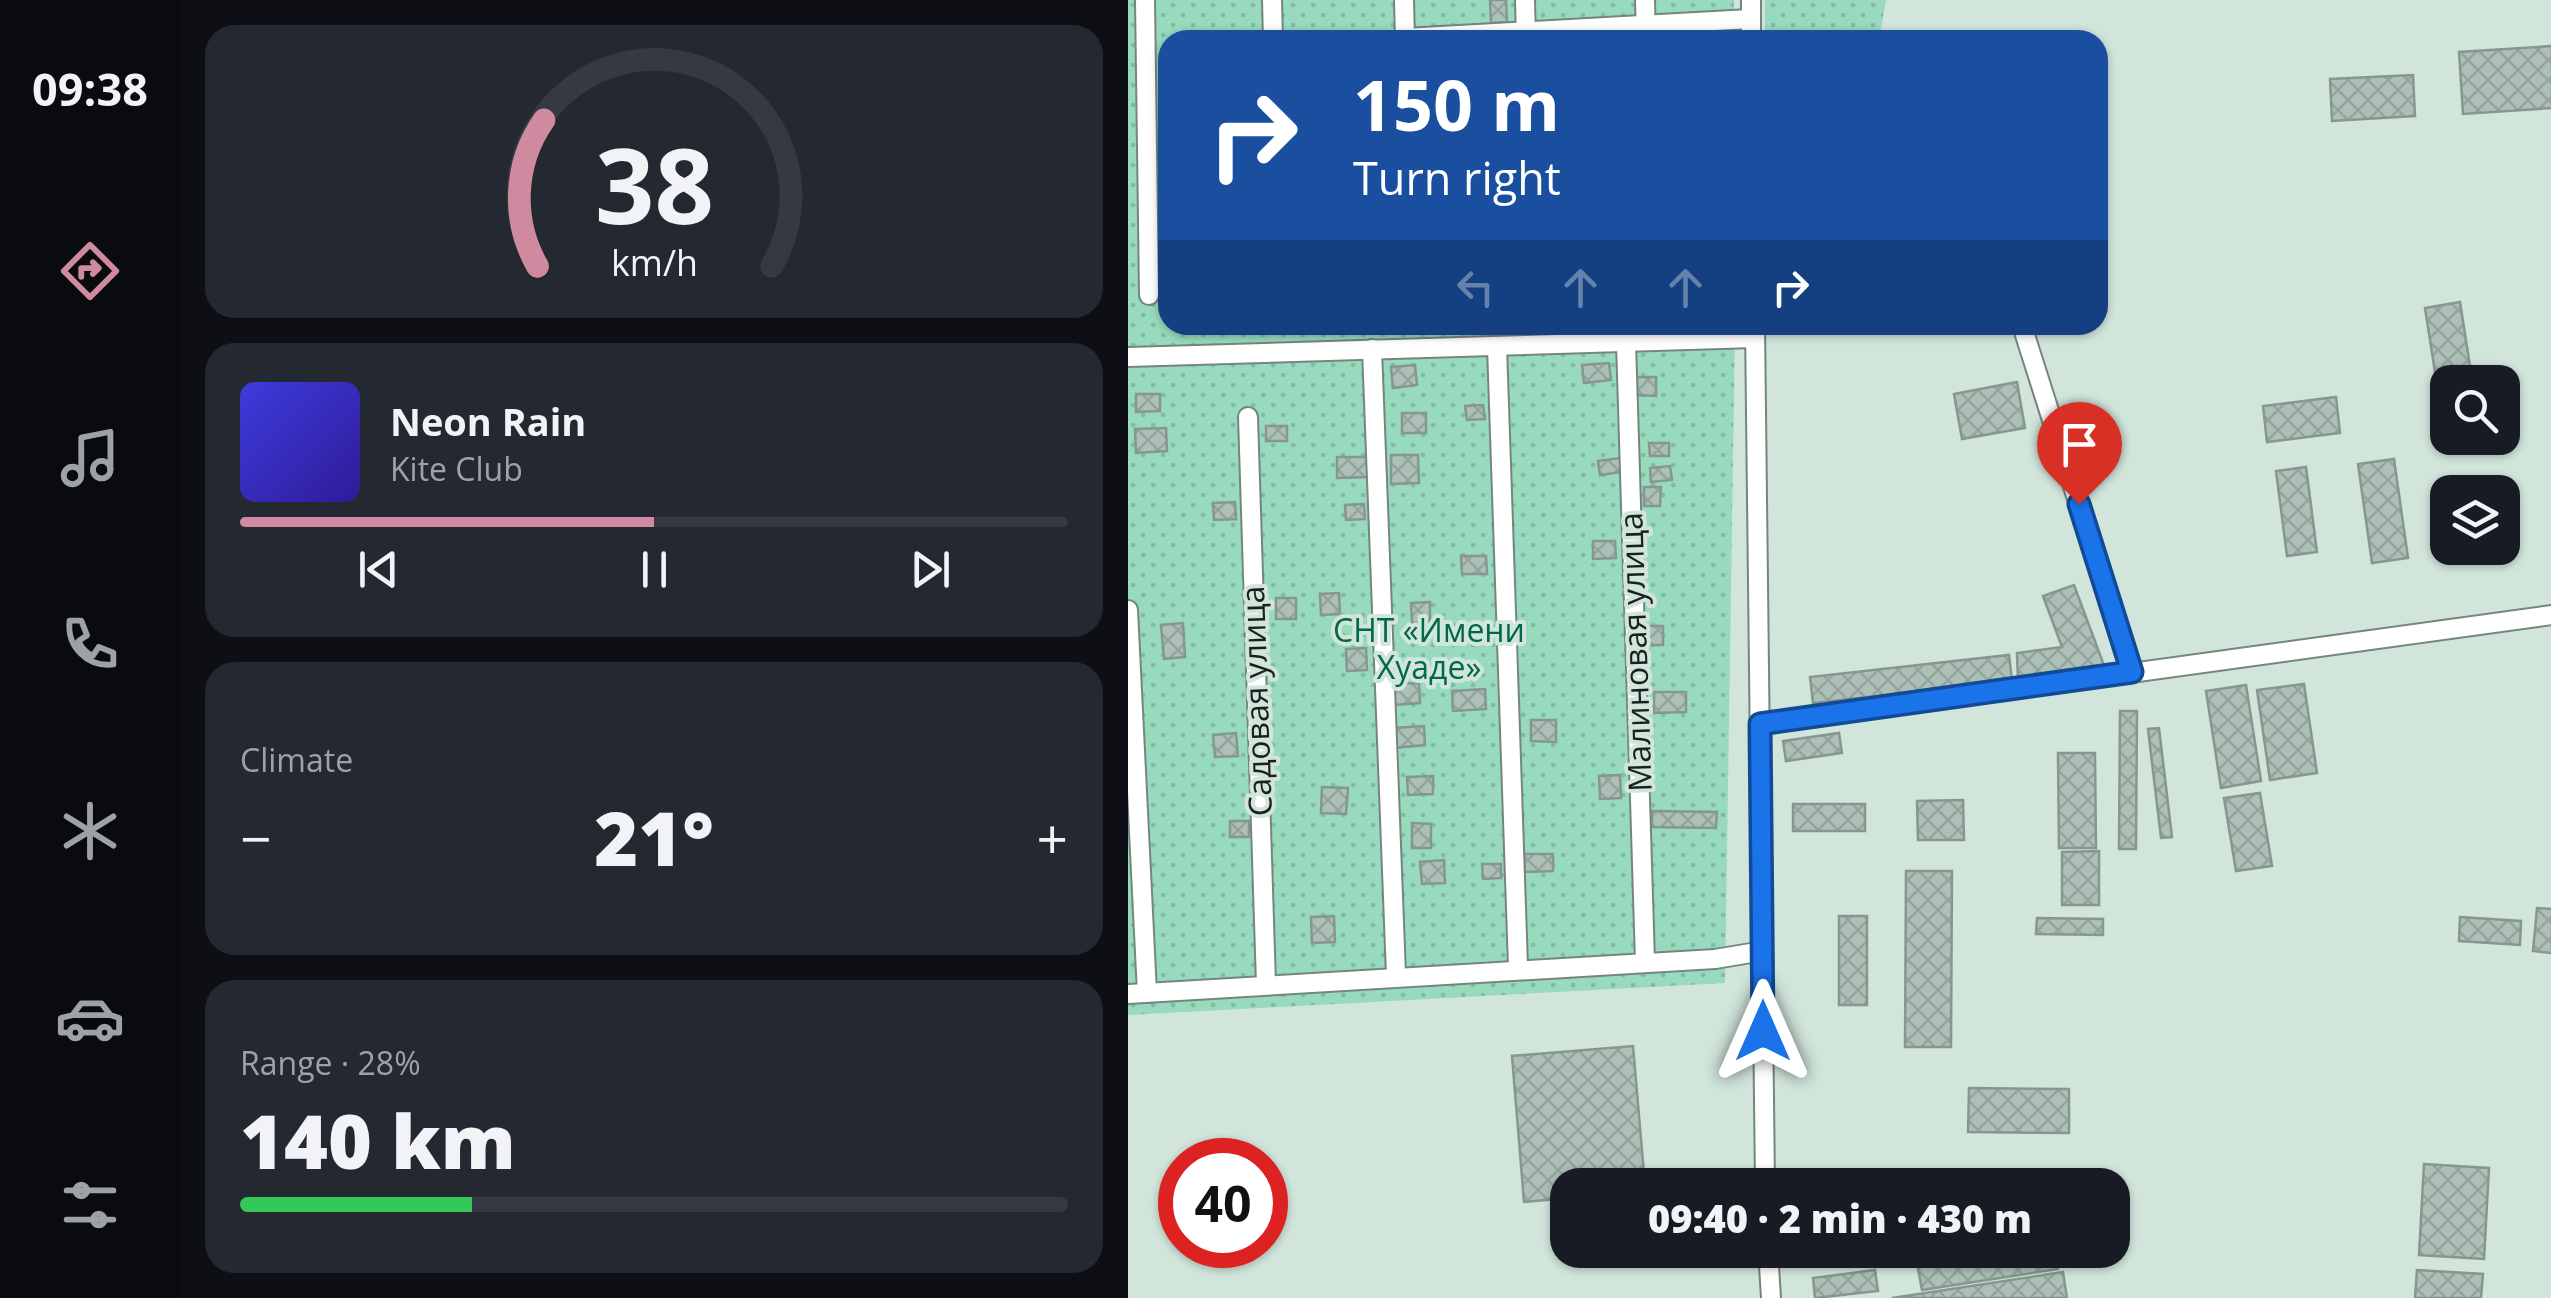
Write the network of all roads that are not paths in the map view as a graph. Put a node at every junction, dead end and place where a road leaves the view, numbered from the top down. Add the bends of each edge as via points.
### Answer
1 (1145, 0) edge
2 (1272, 0) edge
3 (1404, 0) edge
4 (1525, 0) edge
5 (1645, 0) edge
6 (1751, 9) edge
7 (1273, 30) edge
8 (1405, 30) edge
9 (1526, 30) edge
10 (1646, 30) edge
11 (1655, 30) edge
12 (1149, 295) dead end
13 (1716, 335) edge
14 (1755, 335) edge
15 (2024, 335) dead end
16 (1626, 342) junction
17 (1497, 346) junction
18 (1372, 350) junction
19 (1128, 357) edge
20 (1248, 417) dead end
21 (1128, 610) edge
22 (2552, 615) edge
23 (2132, 672) junction
24 (1760, 724) junction
25 (1763, 951) junction
26 (1645, 962) junction
27 (1518, 967) junction
28 (1396, 975) junction
29 (1266, 984) junction
30 (1137, 994) edge
31 (1765, 1168) edge
32 (1769, 1268) edge
33 (1771, 1298) edge

1 - 12 street
2 - 7 street
3 - 8 street
4 - 9 street
5 - 10 street
6 - 11 street
13 - 16 street
14 - 24 street
15 - 23 street
16 - 17 street
16 - 26 street, Малиновая улица
17 - 18 street
17 - 27 street
18 - 19 street
18 - 28 street
20 - 29 street, Садовая улица
21 - 30 street
22 - 23 street
23 - 24 street
24 - 25 street
25 - 26 street
25 - 31 street
26 - 27 street
27 - 28 street
28 - 29 street
29 - 30 street
32 - 33 street

